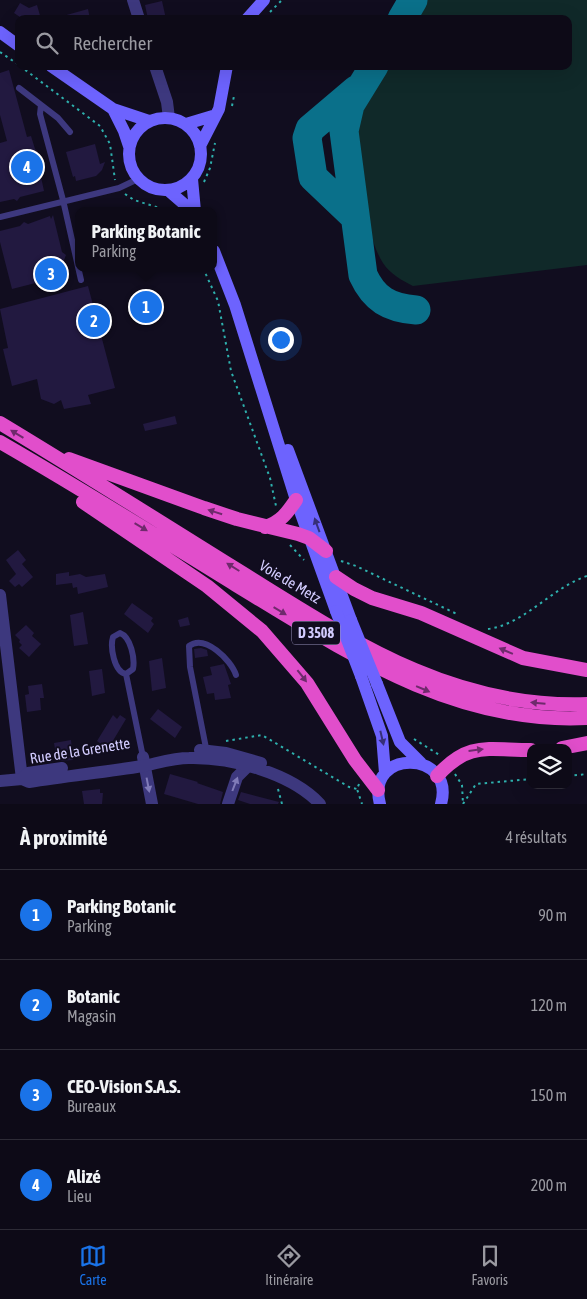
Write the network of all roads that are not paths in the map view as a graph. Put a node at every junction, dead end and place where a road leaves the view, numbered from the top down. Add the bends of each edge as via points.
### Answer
1 (133, 0) edge
2 (264, 0) edge
3 (138, 15) edge
4 (251, 15) edge
5 (0, 32) edge
6 (15, 43) edge
7 (56, 70) edge
8 (156, 70) edge
9 (226, 70) edge
10 (19, 88) dead end
11 (41, 105) junction
12 (113, 110) junction
13 (216, 115) junction
14 (169, 118) junction
15 (149, 121) junction
16 (186, 124) junction
17 (70, 132) dead end
18 (129, 146) junction
19 (200, 146) junction
20 (138, 179) junction
21 (192, 179) junction
22 (169, 190) junction
23 (63, 200) junction
24 (188, 207) edge
25 (193, 207) edge
26 (0, 217) edge
27 (75, 253) edge
28 (217, 259) edge
29 (79, 272) edge
30 (81, 280) dead end
31 (257, 371) junction
32 (0, 423) edge
33 (0, 442) edge
34 (34, 444) junction
35 (0, 446) edge
36 (296, 500) junction
37 (265, 526) junction
38 (309, 538) junction
39 (328, 554) junction
40 (336, 577) junction
41 (0, 594) edge
42 (587, 670) edge
43 (126, 674) junction
44 (236, 675) dead end
45 (587, 704) edge
46 (587, 718) edge
47 (587, 743) edge
48 (572, 746) edge
49 (527, 750) edge
50 (207, 754) junction
51 (144, 761) junction
52 (421, 764) junction
53 (247, 767) junction
54 (385, 773) junction
55 (437, 776) junction
56 (22, 779) junction
57 (0, 781) edge
58 (379, 800) edge
59 (152, 804) edge
60 (228, 804) edge
61 (320, 804) edge
62 (331, 804) edge
63 (440, 804) edge

1 - 3 street
2 - 4 main road
5 - 6 main road
7 - 12 main road
8 - 14 street
9 - 13 main road
10 - 11 lane
11 - 17 lane
11 - 23 lane via 40,114
12 - 15 main road
12 - 18 main road
13 - 16 main road
13 - 19 main road
14 - 15 main road
14 - 16 main road
15 - 18 main road via 133,135
16 - 19 main road
18 - 20 main road via 129,164
19 - 21 main road via 200,163
20 - 22 main road via 158,190
20 - 23 lane via 119,188
21 - 22 main road
21 - 25 main road
22 - 24 main road
23 - 26 lane
23 - 27 lane
28 - 31 main road
29 - 30 lane
31 - 36 main road
39 -> 31 main road
34 -> 32 highway, Voie de Metz / D 3508
33 -> 46 highway, Voie de Metz / D 3508 via 332,643 400,679 446,698 493,711 531,717
37 -> 34 highway via 107,474
45 -> 34 highway, Voie de Metz / D 3508 via 553,704 497,697 456,687 420,673 363,645
35 -> 58 highway via 242,613 298,671
36 - 37 highway via 278,522
36 - 38 main road
37 - 38 highway
38 - 39 highway
38 -> 54 main road, bridge via 382,736
39 - 40 main road
42 -> 40 highway via 515,655 421,613 372,598
40 - 52 main road, bridge via 400,742
41 - 56 street
43 - 43 lane via 134,666 129,641 126,636 118,634 112,642 117,668
43 - 51 lane
44 - 50 lane via 230,663 205,643 189,646
47 - 48 highway
55 -> 49 highway via 453,759 470,751
50 - 51 street, Rue de la Grenette via 188,749
50 - 53 street, Rue de la Grenette
50 - 62 street, Rue de la Grenette via 241,756 287,771 308,782
51 - 56 street, Rue de la Grenette via 28,773
51 -> 59 street
52 - 54 main road via 402,762
52 - 55 main road
60 -> 53 street via 237,777
53 - 61 street, Rue de la Grenette via 292,781
54 - 58 main road
55 - 63 main road via 442,788
56 - 57 street, Rue de la Grenette

